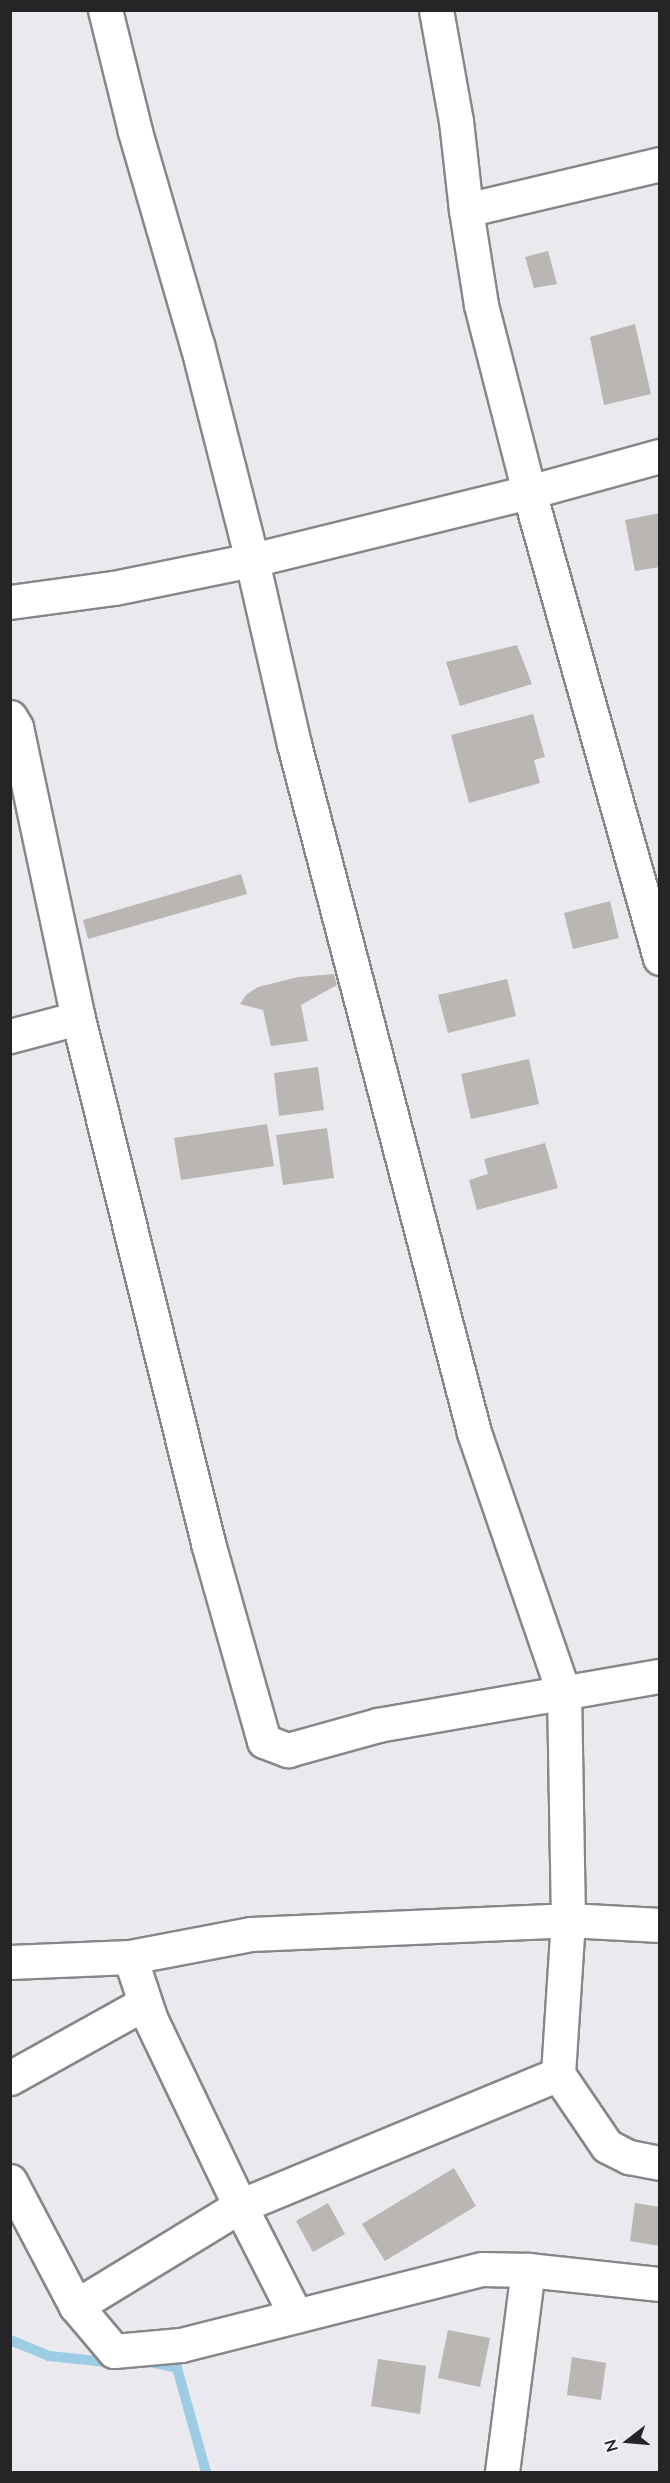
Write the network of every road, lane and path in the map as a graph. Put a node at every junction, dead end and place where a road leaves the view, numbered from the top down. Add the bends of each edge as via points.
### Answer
1 (105, 10) edge
2 (436, 10) edge
3 (660, 164) edge
4 (466, 210) junction
5 (660, 456) edge
6 (529, 492) junction
7 (252, 560) junction
8 (10, 602) edge
9 (10, 717) edge
10 (660, 958) edge
11 (78, 1018) junction
12 (10, 1036) edge
13 (660, 1676) edge
14 (564, 1694) junction
15 (568, 1920) junction
16 (660, 1925) edge
17 (130, 1957) junction
18 (10, 1962) edge
19 (145, 2003) junction
20 (558, 2074) junction
21 (10, 2078) edge
22 (660, 2163) edge
23 (10, 2181) edge
24 (240, 2206) junction
25 (528, 2270) junction
26 (660, 2284) edge
27 (76, 2306) junction
28 (296, 2316) junction
29 (502, 2472) edge

1 - 7 street
2 - 4 street via 456,121
3 - 4 street
4 - 6 street via 481,305
5 - 6 street
6 - 7 street
6 - 10 street
7 - 8 street via 114,588
7 - 14 street via 294,744 474,1432
9 - 11 street via 16,727
11 - 12 street
11 - 14 street via 208,1543 264,1741 288,1750 378,1725
13 - 14 street
14 - 15 street
15 - 16 street
15 - 17 street via 251,1934
15 - 20 street
17 - 18 street
17 - 19 street
19 - 21 street
19 - 24 street
20 - 22 street via 608,2146 628,2157
20 - 24 street
23 - 27 street
24 - 27 street
24 - 28 street
25 - 26 street
25 - 28 street via 482,2269
25 - 29 street
27 - 28 street via 114,2351 181,2345

